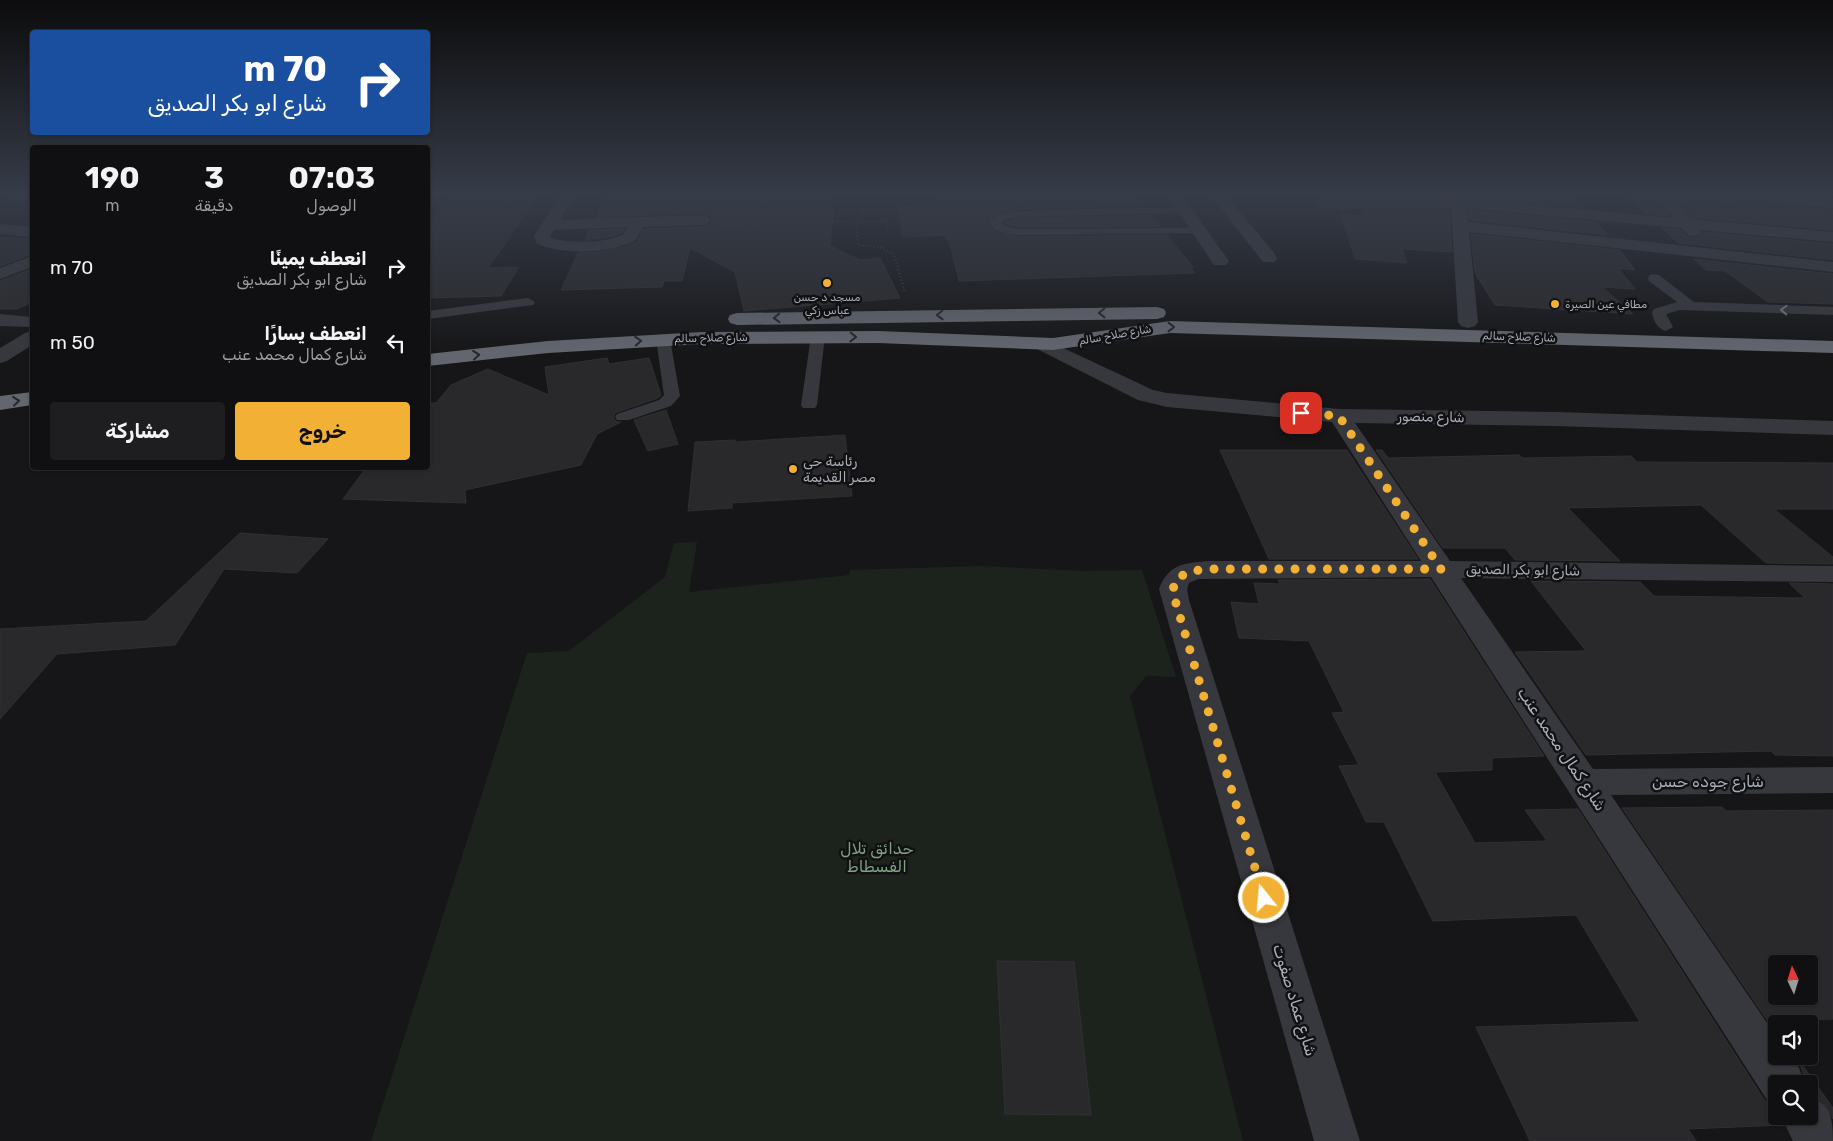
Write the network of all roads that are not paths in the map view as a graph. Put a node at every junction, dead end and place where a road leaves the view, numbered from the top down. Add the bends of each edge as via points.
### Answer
1 (1210, 247) edge
2 (1260, 247) edge
3 (1463, 247) edge
4 (1657, 247) edge
5 (1705, 247) edge
6 (1710, 253) junction
7 (1269, 258) dead end
8 (1220, 261) dead end
9 (30, 262) edge
10 (1833, 267) edge
11 (1, 273) edge
12 (30, 275) edge
13 (1654, 278) dead end
14 (528, 302) dead end
15 (1690, 306) junction
16 (1833, 311) edge
17 (430, 314) edge
18 (1005, 314) junction
19 (720, 320) dead end
20 (671, 322) dead end
21 (1468, 322) junction
22 (652, 323) dead end
23 (20, 325) edge
24 (594, 326) dead end
25 (1666, 327) junction
26 (516, 332) dead end
27 (1833, 333) edge
28 (818, 336) junction
29 (662, 339) junction
30 (1009, 343) junction
31 (1042, 344) junction
32 (1833, 347) edge
33 (0, 357) edge
34 (430, 360) edge
35 (30, 383) edge
36 (0, 386) edge
37 (30, 400) edge
38 (0, 403) edge
39 (809, 405) dead end
40 (1339, 416) junction
41 (623, 417) dead end
42 (1833, 428) edge
43 (1441, 569) junction
44 (1833, 574) edge
45 (1175, 600) joint
46 (1833, 780) edge
47 (1584, 782) junction
48 (1777, 1075) edge
49 (1810, 1125) edge
50 (1337, 1141) edge
51 (1820, 1141) edge

1 - 8 street
2 - 7 street
3 - 21 street
4 - 6 street
5 - 6 street
6 - 10 street
9 - 11 street
11 - 12 street
13 - 15 lane
14 - 17 lane
16 -> 15 lane
15 - 25 lane via 1671,307 1659,312
18 -> 19 highway, شارع صلاح سالم
21 -> 18 highway, شارع صلاح سالم via 1246,314
18 - 30 highway
20 - 22 highway, شارع صلاح سالم
21 - 25 highway, شارع صلاح سالم
23 - 33 street
24 - 26 highway
25 - 27 highway, شارع صلاح سالم
28 - 29 highway, شارع صلاح سالم
28 -> 30 highway, شارع صلاح سالم
28 - 39 lane
34 -> 29 highway, شارع صلاح سالم
29 - 41 lane via 672,396 666,403
30 - 31 highway, شارع صلاح سالم
31 -> 32 highway, شارع صلاح سالم via 1079,342 1124,331 1170,327
31 - 40 street, شارع منصور via 1156,398
35 - 36 highway
38 -> 37 highway
40 - 42 street, شارع منصور
40 - 43 street, شارع كمال محمد عنب
43 - 44 street, شارع ابو بكر الصديق
43 - 45 street, شارع ابو بكر الصديق via 1192,571 1177,578 1173,589
43 - 47 street, شارع كمال محمد عنب
45 - 50 street, شارع عماد صفوت
46 - 47 street, شارع جوده حسن
47 - 48 street, شارع كمال محمد عنب
49 - 51 street

